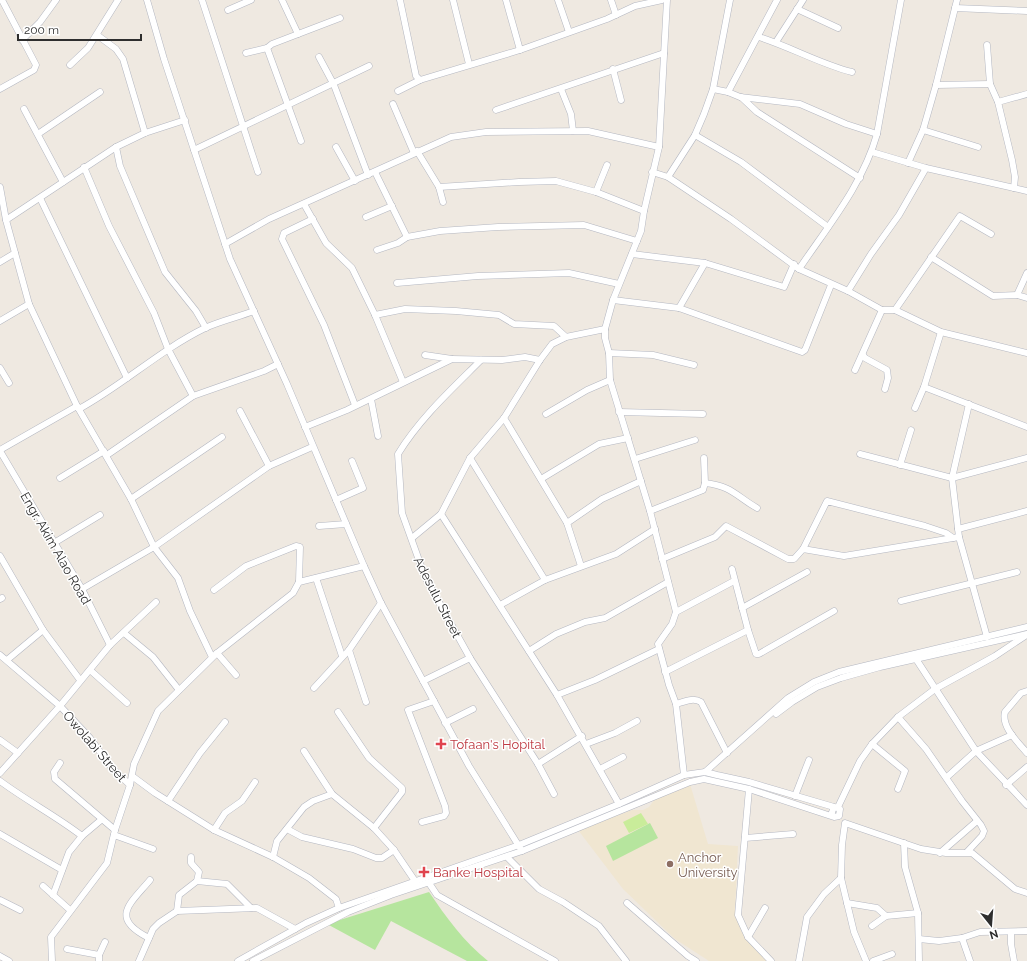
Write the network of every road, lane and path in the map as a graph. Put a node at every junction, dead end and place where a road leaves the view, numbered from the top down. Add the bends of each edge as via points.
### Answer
1 (2, 0) edge
2 (56, 0) edge
3 (118, 0) edge
4 (147, 0) edge
5 (202, 0) edge
6 (251, 0) edge
7 (282, 0) edge
8 (400, 0) edge
9 (453, 0) edge
10 (506, 0) edge
11 (558, 0) edge
12 (611, 0) edge
13 (662, 0) edge
14 (667, 0) edge
15 (730, 0) edge
16 (778, 0) edge
17 (804, 0) edge
18 (901, 0) edge
19 (957, 0) edge
20 (955, 8) junction
21 (797, 9) junction
22 (228, 10) dead end
23 (1027, 11) edge
24 (616, 15) junction
25 (340, 18) dead end
26 (838, 28) dead end
27 (569, 32) junction
28 (298, 34) junction
29 (98, 35) junction
30 (759, 37) junction
31 (22, 40) junction
32 (776, 42) junction
33 (987, 45) dead end
34 (268, 48) junction
35 (520, 50) junction
36 (246, 53) dead end
37 (664, 53) junction
38 (319, 57) dead end
39 (469, 64) junction
40 (70, 65) dead end
41 (369, 66) dead end
42 (613, 69) junction
43 (852, 72) dead end
44 (420, 80) junction
45 (334, 84) junction
46 (990, 84) junction
47 (936, 85) junction
48 (561, 88) junction
49 (0, 89) edge
50 (712, 89) junction
51 (398, 91) dead end
52 (100, 92) dead end
53 (728, 92) junction
54 (1027, 94) edge
55 (740, 97) junction
56 (621, 100) dead end
57 (998, 102) junction
58 (393, 104) dead end
59 (289, 105) junction
60 (24, 110) dead end
61 (496, 110) dead end
62 (185, 120) junction
63 (243, 128) junction
64 (923, 130) junction
65 (573, 131) junction
66 (145, 133) junction
67 (38, 134) junction
68 (877, 134) junction
69 (695, 135) junction
70 (301, 141) dead end
71 (116, 147) junction
72 (336, 147) dead end
73 (659, 147) junction
74 (978, 147) dead end
75 (194, 150) junction
76 (416, 152) junction
77 (872, 152) junction
78 (908, 163) junction
79 (607, 164) dead end
80 (84, 167) junction
81 (926, 168) junction
82 (258, 172) dead end
83 (375, 172) junction
84 (652, 172) junction
85 (368, 175) junction
86 (668, 177) junction
87 (860, 178) junction
88 (355, 181) junction
89 (63, 182) junction
90 (0, 187) edge
91 (439, 187) junction
92 (1014, 188) junction
93 (1027, 191) edge
94 (596, 192) junction
95 (40, 198) junction
96 (443, 202) dead end
97 (304, 204) junction
98 (392, 206) junction
99 (644, 211) junction
100 (366, 217) dead end
101 (313, 219) junction
102 (6, 220) junction
103 (828, 227) junction
104 (991, 234) dead end
105 (407, 236) junction
106 (637, 241) junction
107 (225, 244) junction
108 (377, 250) dead end
109 (15, 253) junction
110 (632, 254) junction
111 (931, 257) junction
112 (0, 262) edge
113 (705, 263) junction
114 (794, 264) junction
115 (799, 269) junction
116 (1027, 273) edge
117 (397, 283) dead end
118 (619, 284) junction
119 (831, 285) junction
120 (848, 291) junction
121 (1017, 295) junction
122 (1027, 298) edge
123 (613, 300) junction
124 (29, 304) junction
125 (679, 308) junction
126 (882, 310) junction
127 (895, 310) junction
128 (254, 311) junction
129 (375, 315) junction
130 (0, 321) edge
131 (206, 328) junction
132 (605, 329) junction
133 (941, 332) junction
134 (566, 337) junction
135 (168, 349) junction
136 (608, 353) junction
137 (1027, 353) edge
138 (863, 355) junction
139 (425, 356) dead end
140 (452, 359) junction
141 (481, 360) junction
142 (540, 360) junction
143 (278, 364) junction
144 (694, 365) dead end
145 (0, 368) edge
146 (855, 370) dead end
147 (127, 378) junction
148 (610, 380) junction
149 (403, 382) junction
150 (9, 383) dead end
151 (924, 387) junction
152 (885, 390) dead end
153 (193, 396) junction
154 (371, 399) junction
155 (969, 404) junction
156 (355, 405) junction
157 (78, 407) junction
158 (915, 408) dead end
159 (240, 411) dead end
160 (619, 412) junction
161 (546, 414) dead end
162 (703, 414) dead end
163 (504, 418) junction
164 (305, 427) junction
165 (1027, 427) edge
166 (911, 430) dead end
167 (378, 436) dead end
168 (222, 437) dead end
169 (628, 438) junction
170 (695, 440) dead end
171 (312, 447) junction
172 (0, 450) edge
173 (106, 453) junction
174 (860, 454) dead end
175 (470, 458) junction
176 (704, 458) dead end
177 (1027, 458) edge
178 (635, 459) junction
179 (352, 461) dead end
180 (900, 465) junction
181 (269, 466) junction
182 (60, 478) dead end
183 (952, 478) junction
184 (541, 479) junction
185 (641, 480) junction
186 (705, 483) junction
187 (131, 499) junction
188 (336, 500) junction
189 (757, 508) dead end
190 (650, 511) junction
191 (1027, 511) edge
192 (441, 514) junction
193 (100, 515) dead end
194 (567, 523) junction
195 (346, 524) junction
196 (319, 526) dead end
197 (654, 529) junction
198 (958, 529) junction
199 (412, 538) junction
200 (956, 538) junction
201 (54, 543) junction
202 (154, 547) junction
203 (803, 549) junction
204 (0, 556) edge
205 (662, 559) junction
206 (364, 566) junction
207 (581, 566) junction
208 (732, 569) dead end
209 (807, 572) dead end
210 (1017, 572) dead end
211 (316, 578) junction
212 (545, 580) junction
213 (734, 581) junction
214 (299, 582) junction
215 (668, 582) junction
216 (972, 584) junction
217 (82, 589) junction
218 (214, 590) dead end
219 (901, 601) dead end
220 (156, 602) dead end
221 (381, 603) junction
222 (500, 605) junction
223 (742, 608) junction
224 (834, 611) dead end
225 (676, 612) junction
226 (1027, 627) edge
227 (43, 630) junction
228 (748, 630) junction
229 (124, 633) junction
230 (1027, 634) edge
231 (987, 637) junction
232 (110, 646) junction
233 (659, 649) junction
234 (349, 650) junction
235 (529, 651) junction
236 (0, 655) edge
237 (215, 655) junction
238 (342, 656) junction
239 (470, 658) junction
240 (916, 659) junction
241 (7, 660) junction
242 (90, 670) junction
243 (665, 672) junction
244 (236, 675) dead end
245 (80, 680) junction
246 (423, 682) junction
247 (314, 688) dead end
248 (935, 689) junction
249 (179, 690) junction
250 (1027, 691) edge
251 (557, 695) junction
252 (434, 701) junction
253 (366, 702) dead end
254 (127, 703) dead end
255 (676, 704) junction
256 (60, 706) junction
257 (473, 709) dead end
258 (338, 712) dead end
259 (898, 717) junction
260 (637, 721) dead end
261 (225, 722) dead end
262 (445, 722) junction
263 (1012, 735) junction
264 (582, 736) junction
265 (0, 740) edge
266 (586, 744) junction
267 (872, 744) junction
268 (304, 751) dead end
269 (976, 751) junction
270 (1027, 752) edge
271 (18, 753) junction
272 (727, 753) junction
273 (623, 757) dead end
274 (809, 760) dead end
275 (60, 763) dead end
276 (538, 764) junction
277 (1027, 767) edge
278 (600, 769) junction
279 (0, 773) edge
280 (707, 773) junction
281 (684, 775) junction
282 (132, 776) junction
283 (946, 777) junction
284 (0, 781) edge
285 (255, 782) dead end
286 (130, 785) junction
287 (1006, 785) junction
288 (898, 789) dead end
289 (749, 790) junction
290 (332, 794) junction
291 (554, 794) dead end
292 (795, 796) junction
293 (168, 801) junction
294 (619, 804) junction
295 (1027, 805) edge
296 (836, 807) junction
297 (831, 815) junction
298 (839, 816) junction
299 (101, 820) junction
300 (977, 821) junction
301 (422, 822) dead end
302 (845, 823) junction
303 (374, 828) junction
304 (287, 829) junction
305 (214, 830) junction
306 (115, 833) junction
307 (0, 834) edge
308 (793, 834) dead end
309 (82, 836) junction
310 (745, 838) junction
311 (904, 843) junction
312 (519, 845) junction
313 (153, 848) dead end
314 (394, 850) junction
315 (522, 851) junction
316 (967, 852) junction
317 (940, 853) junction
318 (191, 857) dead end
319 (273, 857) junction
320 (507, 857) junction
321 (62, 870) junction
322 (841, 878) junction
323 (150, 880) dead end
324 (197, 881) junction
325 (415, 881) junction
326 (429, 883) junction
327 (43, 886) dead end
328 (1027, 893) edge
329 (53, 895) junction
330 (0, 900) edge
331 (627, 903) dead end
332 (847, 903) junction
333 (251, 908) junction
334 (339, 908) junction
335 (765, 908) dead end
336 (20, 910) dead end
337 (70, 910) junction
338 (177, 911) junction
339 (918, 913) junction
340 (886, 916) junction
341 (872, 926) dead end
342 (296, 929) junction
343 (1027, 931) edge
344 (1011, 933) junction
345 (748, 937) junction
346 (149, 938) junction
347 (962, 938) junction
348 (919, 939) junction
349 (105, 942) dead end
350 (67, 948) dead end
351 (892, 954) dead end
352 (0, 956) edge
353 (688, 956) junction
354 (99, 958) edge
355 (9, 961) edge
356 (52, 961) edge
357 (139, 961) edge
358 (238, 961) edge
359 (253, 961) edge
360 (555, 961) edge
361 (626, 961) edge
362 (683, 961) edge
363 (696, 961) edge
364 (771, 961) edge
365 (799, 961) edge
366 (866, 961) edge
367 (873, 961) edge
368 (919, 961) edge
369 (970, 961) edge
370 (1014, 961) edge

1 - 31 street
2 - 31 street via 40,22
3 - 29 street
4 - 62 street
5 - 63 street
6 - 22 street
7 - 28 street
8 - 44 street via 416,76
9 - 39 street
10 - 35 street
11 - 27 street
12 - 24 street
13 - 24 street via 635,6
14 - 37 street
15 - 50 street
16 - 30 street
17 - 21 street
18 - 68 street
19 - 20 street
20 - 23 street
20 - 47 street
21 - 26 street
21 - 32 street
24 - 27 street
25 - 28 street
27 - 35 street
28 - 34 street
29 - 40 street
29 - 66 street via 116,49 123,59
30 - 32 street
30 - 53 street
31 - 49 street via 36,68
32 - 43 street via 835,68
33 - 46 street
34 - 36 street
34 - 59 street
35 - 39 street
37 - 42 street
37 - 73 street
38 - 45 street
39 - 44 street
41 - 45 street
42 - 48 street
42 - 56 street
44 - 51 street
45 - 59 street
45 - 85 street
46 - 47 street
46 - 57 street
47 - 64 street
48 - 61 street
48 - 65 street via 571,114
50 - 53 street
50 - 69 street
52 - 67 street
53 - 55 street
54 - 57 street
55 - 68 street via 800,104
55 - 87 street via 757,112
57 - 92 street via 1013,165
58 - 76 street
59 - 63 street
59 - 70 street
60 - 67 street
62 - 66 street
62 - 75 street
63 - 75 street
63 - 82 street
64 - 74 street
64 - 78 street
65 - 73 street via 588,131
65 - 76 street via 486,132 451,137
66 - 71 street
67 - 89 street
68 - 77 street
69 - 86 street
69 - 103 street via 741,162
71 - 80 street
71 - 131 street via 120,166 166,272
72 - 88 street
73 - 84 street
75 - 107 street
76 - 83 street
76 - 91 street
77 - 78 street
77 - 87 street
78 - 81 street
79 - 94 street
80 - 89 street
80 - 135 street via 109,226 154,313
81 - 92 street
81 - 120 street via 899,215 870,254
83 - 85 street
83 - 98 street
84 - 86 street
84 - 99 street
85 - 88 street
86 - 114 street
87 - 103 street
88 - 97 street
89 - 95 street
90 - 102 street
91 - 94 street via 556,181
91 - 96 street
92 - 93 street
94 - 99 street
95 - 102 street
95 - 147 street
97 - 101 street
97 - 107 street via 269,219
98 - 100 street
98 - 105 street
99 - 106 street
101 - 129 street via 326,243 351,266
101 - 156 street via 284,233 282,239 324,325
102 - 109 street
103 - 115 street
104 - 111 street via 960,216
105 - 106 street via 498,227 584,225
105 - 108 street via 398,243
106 - 110 street
107 - 128 street via 240,285
109 - 112 street
109 - 124 street
110 - 113 street
110 - 118 street
111 - 121 street via 993,296
111 - 127 street
113 - 114 street via 784,287
113 - 125 street
114 - 115 street
115 - 119 street
116 - 121 street
117 - 118 street via 478,276 569,273
118 - 123 street
119 - 120 street
119 - 125 street via 802,352
120 - 126 street
121 - 122 street
123 - 125 street
123 - 132 street
124 - 130 street
124 - 157 street
126 - 127 street
126 - 138 street
127 - 133 street
128 - 131 street
128 - 143 street
129 - 134 street via 405,309 499,315 514,324 554,326
129 - 149 street
131 - 135 street
132 - 134 street
132 - 136 street
133 - 137 street
133 - 151 street
134 - 142 street via 552,344
135 - 147 street
135 - 153 street
136 - 144 street via 653,355
136 - 148 street
138 - 146 street
138 - 152 street via 887,370
139 - 140 street
140 - 141 street
140 - 149 street
141 - 142 street via 525,356
141 - 199 street, Adesulu Street via 421,423 398,454 402,513
142 - 163 street
143 - 153 street
143 - 164 street
145 - 150 street
147 - 157 street via 98,398
148 - 160 street
148 - 161 street
149 - 154 street
151 - 155 street
151 - 158 street
153 - 173 street
154 - 156 street
154 - 167 street
155 - 165 street
155 - 183 street
156 - 164 street
157 - 172 street
157 - 173 street
159 - 181 street
160 - 162 street
160 - 169 street
163 - 175 street
163 - 184 street
164 - 171 street
166 - 180 street
168 - 187 street
169 - 178 street
169 - 184 street via 599,444
170 - 178 street
171 - 181 street
171 - 188 street
172 - 201 street, Engr. Akim Alao Road
173 - 182 street
173 - 187 street
174 - 180 street
175 - 192 street
175 - 212 street
176 - 186 street
177 - 183 street
178 - 185 street
179 - 188 street via 363,488
180 - 183 street
181 - 202 street
183 - 198 street
184 - 194 street
185 - 190 street
185 - 194 street via 602,499
186 - 189 street via 719,484
186 - 190 street via 700,493
187 - 202 street
188 - 195 street
190 - 197 street
191 - 198 street
192 - 199 street
192 - 222 street
193 - 201 street
194 - 207 street
195 - 196 street
195 - 206 street
197 - 205 street
197 - 207 street via 616,554
198 - 200 street
199 - 239 street, Adesulu Street via 425,577
200 - 203 street via 844,556
200 - 203 street via 925,526 827,501
200 - 216 street
201 - 217 street, Engr. Akim Alao Road
202 - 217 street
202 - 237 street via 178,578 190,611
203 - 205 street via 794,559 788,559 726,526 715,537
204 - 227 street
205 - 215 street
206 - 211 street
206 - 221 street
207 - 212 street
208 - 213 street
209 - 223 street
210 - 216 street
211 - 214 street
211 - 238 street
212 - 222 street
213 - 223 street
213 - 225 street
214 - 218 street via 300,547 296,546 246,566
214 - 237 street via 286,599
215 - 225 street
215 - 235 street via 606,618 585,622 556,634
216 - 219 street
216 - 231 street
217 - 232 street, Engr. Akim Alao Road
220 - 229 street
221 - 234 street
221 - 246 street
222 - 235 street
223 - 228 street
224 - 228 street via 760,654 754,652
225 - 233 street via 672,624 658,643
226 - 231 street
227 - 241 street
227 - 245 street
228 - 243 street
229 - 232 street
229 - 249 street via 153,657
230 - 240 street
230 - 248 street via 995,656
231 - 272 street via 839,672 824,678 788,698
232 - 242 street
233 - 243 street
233 - 251 street
234 - 238 street
234 - 253 street
235 - 251 street
236 - 241 street, Owolabi Street
237 - 244 street
237 - 249 street
238 - 247 street
239 - 246 street
239 - 276 street, Adesulu Street
240 - 248 street
240 - 280 street via 872,669 817,687 769,719
241 - 256 street, Owolabi Street
242 - 245 street
242 - 254 street
243 - 255 street
245 - 256 street
246 - 252 street
248 - 259 street
248 - 269 street
249 - 282 street via 158,711 134,764
250 - 263 street via 1021,693 1005,712
251 - 264 street
252 - 262 street
252 - 301 street via 408,710 446,813 444,816
255 - 272 street via 690,700 701,702
255 - 281 street
256 - 271 street
256 - 286 street, Owolabi Street via 90,738 111,767
257 - 262 street
258 - 303 street via 369,758 402,788 402,792
259 - 267 street
259 - 283 street
260 - 266 street
261 - 293 street via 200,753
262 - 312 street via 469,766
263 - 269 street
263 - 270 street
264 - 266 street
264 - 276 street
265 - 271 street
266 - 278 street
267 - 288 street via 905,771
267 - 296 street
268 - 290 street
269 - 283 street
269 - 287 street
271 - 279 street
272 - 280 street
273 - 278 street
274 - 292 street
275 - 299 street via 54,772 55,778
276 - 291 street, Adesulu Street
277 - 287 street
278 - 294 street
280 - 281 street
280 - 292 street
281 - 294 street
282 - 286 street
282 - 293 street
283 - 300 street
284 - 309 street
285 - 305 street via 242,801 225,813
286 - 306 street
287 - 295 street
289 - 297 street
289 - 310 street
289 - 315 street via 704,779 690,782
290 - 303 street
290 - 304 street via 312,801 304,807
292 - 296 street
293 - 305 street
294 - 312 street
296 - 297 street
296 - 298 street via 841,811
297 - 298 street
298 - 302 street
299 - 306 street
299 - 309 street
300 - 316 street via 983,834
300 - 317 street
302 - 311 street
302 - 322 street
303 - 314 street
304 - 314 street via 302,837 353,848 376,858 382,858
304 - 319 street via 277,841
305 - 319 street
306 - 313 street
306 - 337 street via 107,863 83,897
307 - 321 street
308 - 310 street
309 - 321 street via 69,852
310 - 345 street via 737,912
311 - 317 street via 921,850
311 - 339 street via 905,867
312 - 315 street
312 - 325 street
314 - 325 street
315 - 320 street
316 - 317 street
316 - 328 street via 976,855 1015,889
318 - 324 street via 191,863 199,872
319 - 334 street via 309,878 336,899
320 - 326 street
320 - 361 street via 539,889 599,926
321 - 329 street
322 - 332 street
322 - 365 street via 824,894 808,917
323 - 346 street via 128,906 126,915 128,923 136,931
324 - 333 street via 227,884
324 - 338 street via 179,895
325 - 334 street
326 - 359 street via 348,912
326 - 360 street via 437,895
327 - 329 street
329 - 337 street
330 - 336 street
331 - 353 street
332 - 340 street via 877,908
332 - 366 street via 854,932
333 - 338 street
333 - 342 street via 263,910
334 - 342 street
335 - 345 street
337 - 356 street via 52,937
338 - 346 street via 159,922
339 - 340 street
339 - 348 street
340 - 341 street
342 - 358 street
343 - 344 street
344 - 347 street via 980,932
344 - 370 street
345 - 364 street
346 - 357 street
347 - 348 street via 939,941
347 - 369 street
348 - 368 street
349 - 354 street
350 - 354 street
351 - 367 street
352 - 355 street
353 - 362 street
353 - 363 street

